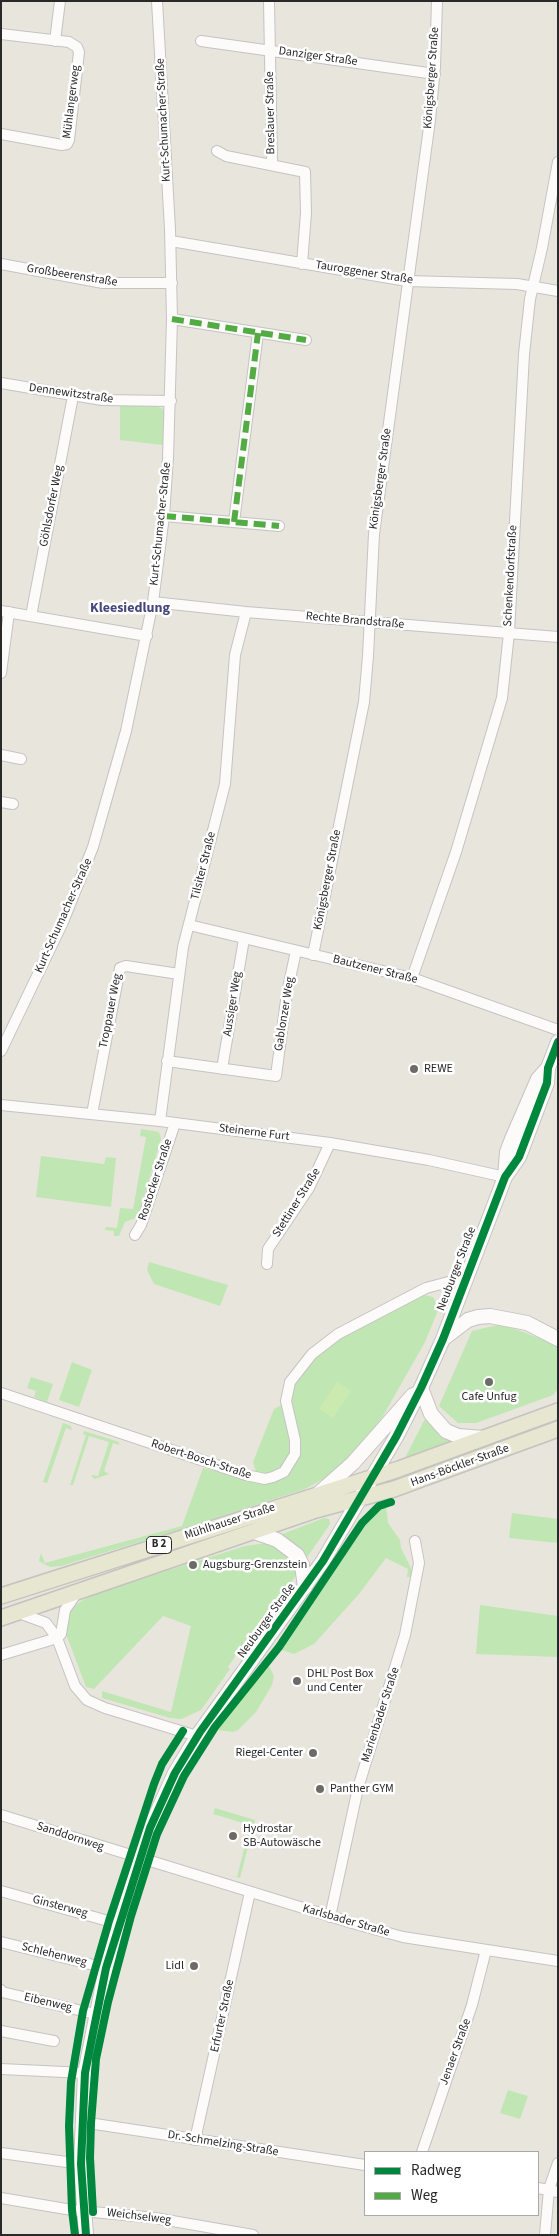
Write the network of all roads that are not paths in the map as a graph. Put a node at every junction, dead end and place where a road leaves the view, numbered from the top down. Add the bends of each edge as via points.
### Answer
1 (60, 1) edge
2 (157, 1) edge
3 (269, 1) edge
4 (436, 1) edge
5 (1, 34) edge
6 (201, 40) dead end
7 (55, 41) junction
8 (270, 51) junction
9 (434, 74) junction
10 (1, 134) edge
11 (217, 151) dead end
12 (558, 162) edge
13 (272, 165) junction
14 (171, 241) junction
15 (1, 264) edge
16 (302, 264) junction
17 (408, 280) junction
18 (172, 283) junction
19 (534, 287) junction
20 (558, 291) edge
21 (172, 319) junction
22 (258, 333) junction
23 (306, 340) dead end
24 (1, 383) edge
25 (74, 396) junction
26 (171, 401) junction
27 (164, 516) junction
28 (234, 522) junction
29 (279, 526) dead end
30 (153, 602) junction
31 (5, 612) edge
32 (246, 612) junction
33 (31, 616) junction
34 (370, 622) junction
35 (509, 633) junction
36 (147, 636) junction
37 (558, 637) edge
38 (1, 673) edge
39 (1, 755) edge
40 (21, 760) dead end
41 (1, 802) edge
42 (13, 804) dead end
43 (189, 925) junction
44 (244, 938) junction
45 (296, 951) junction
46 (313, 955) junction
47 (178, 974) junction
48 (412, 978) junction
49 (558, 1030) edge
50 (558, 1042) edge
51 (1, 1051) edge
52 (167, 1061) junction
53 (222, 1069) junction
54 (1, 1105) edge
55 (92, 1114) junction
56 (160, 1121) junction
57 (175, 1123) junction
58 (330, 1143) junction
59 (505, 1177) junction
60 (135, 1235) dead end
61 (267, 1264) dead end
62 (466, 1278) junction
63 (558, 1338) edge
64 (443, 1339) junction
65 (421, 1388) junction
66 (1, 1393) edge
67 (557, 1410) edge
68 (558, 1429) edge
69 (485, 1438) junction
70 (374, 1475) junction
71 (318, 1494) junction
72 (361, 1497) junction
73 (254, 1532) junction
74 (415, 1541) dead end
75 (305, 1588) junction
76 (76, 1594) junction
77 (1, 1596) edge
78 (19, 1613) junction
79 (1, 1618) edge
80 (57, 1638) junction
81 (1, 1655) edge
82 (197, 1736) junction
83 (1, 1815) edge
84 (139, 1859) junction
85 (1, 1891) edge
86 (250, 1892) junction
87 (330, 1917) junction
88 (119, 1924) junction
89 (1, 1942) edge
90 (486, 1950) junction
91 (558, 1961) edge
92 (106, 1968) junction
93 (1, 1990) edge
94 (95, 2014) junction
95 (1, 2032) edge
96 (54, 2041) dead end
97 (1, 2069) edge
98 (85, 2073) junction
99 (82, 2122) junction
100 (195, 2140) junction
101 (422, 2151) edge
102 (1, 2153) edge
103 (81, 2164) junction
104 (558, 2164) edge
105 (364, 2165) edge
106 (539, 2188) edge
107 (553, 2191) edge
108 (1, 2198) edge
109 (83, 2211) junction
110 (86, 2235) edge
111 (253, 2235) edge
112 (545, 2235) edge

1 - 7 street
2 - 14 street, Kurt-Schumacher-Straße
3 - 8 street, Breslauer Straße
4 - 9 street, Königsberger Straße
5 - 7 street, Mühlangerweg
6 - 8 street, Danziger Straße
7 - 10 street, Mühlangerweg via 74,44 79,52 67,144
8 - 9 street, Danziger Straße
8 - 13 street, Breslauer Straße
9 - 17 street, Königsberger Straße
11 - 13 street, Breslauer Straße via 226,156
12 - 19 street, Schenkendorfstraße
13 - 16 street, Breslauer Straße via 305,172
14 - 16 street, Tauroggener Straße
14 - 18 street, Kurt-Schumacher-Straße
15 - 18 street, Großbeerenstraße via 103,283
16 - 17 street, Tauroggener Straße
17 - 19 street, Tauroggener Straße
17 - 34 street, Königsberger Straße via 374,534
18 - 21 street, Kurt-Schumacher-Straße
19 - 20 street, Tauroggener Straße
19 - 35 street, Schenkendorfstraße via 524,354
21 - 22 street
21 - 26 street, Kurt-Schumacher-Straße
22 - 23 street
22 - 28 street
24 - 25 street, Dennewitzstraße
25 - 26 street, Dennewitzstraße via 102,400
25 - 33 street, Göhlsdorfer Weg
26 - 27 street, Kurt-Schumacher-Straße
27 - 28 street
27 - 30 street, Kurt-Schumacher-Straße
28 - 29 street
30 - 32 street, Rechte Brandstraße
30 - 36 street, Kurt-Schumacher-Straße
31 - 33 street
31 - 38 street
32 - 34 street, Rechte Brandstraße
32 - 43 street, Tilsiter Straße via 235,656 225,784
33 - 36 street
34 - 35 street, Rechte Brandstraße
34 - 46 street, Königsberger Straße via 364,702
35 - 37 street, Rechte Brandstraße
35 - 48 street, Schenkendorfstraße via 502,698 495,725 456,852
36 - 51 street, Kurt-Schumacher-Straße via 121,753 93,847 63,922
39 - 40 street
41 - 42 street
43 - 44 street, Bautzener Straße
43 - 47 street, Tilsiter Straße
44 - 45 street, Bautzener Straße
44 - 53 street, Aussiger Weg
45 - 46 street, Bautzener Straße
45 - 53 street, Gablonzer Weg via 276,1076
46 - 48 street, Bautzener Straße
47 - 52 street, Tilsiter Straße
47 - 55 street, Troppauer Weg via 126,966 120,968
48 - 49 street, Bautzener Straße
50 - 59 street, Neuburger Straße via 512,1139 507,1152
52 - 53 street
52 - 56 street, Tilsiter Straße
54 - 55 street, Steinerne Furt
55 - 56 street, Steinerne Furt
56 - 57 street, Steinerne Furt
57 - 58 street, Steinerne Furt
57 - 60 street, Rostocker Straße
58 - 59 street, Steinerne Furt
58 - 61 street, Stettiner Straße via 309,1188 268,1249
59 - 62 street, Neuburger Straße
62 - 64 street, Neuburger Straße
62 - 66 street, Robert-Bosch-Straße via 418,1292 338,1334 312,1354 290,1382 286,1401 295,1454 284,1472 274,1477 264,1479 246,1475
63 - 64 street via 527,1324 478,1316
64 - 65 street, Neuburger Straße
65 - 69 street via 432,1414 446,1431 458,1436
65 - 70 street, Neuburger Straße
65 - 71 street via 404,1403 353,1463
67 - 69 main road, Hans-Böckler-Straße / B 2
68 - 72 main road, Hans-Böckler-Straße / B 2 via 394,1490
69 - 70 main road, Hans-Böckler-Straße / B 2
70 - 71 main road, Mühlhauser Straße / B 2
70 - 72 street, Neuburger Straße
71 - 77 main road, Mühlhauser Straße / B 2
72 - 73 main road, Mühlhauser Straße / B 2
72 - 75 street, Neuburger Straße
73 - 75 street via 277,1540 297,1555 302,1565
73 - 76 main road, Mühlhauser Straße / B 2
74 - 87 street, Marienbader Straße via 418,1564 405,1635 358,1788
75 - 82 street, Neuburger Straße
76 - 78 main road, Mühlhauser Straße / B 2
76 - 80 street via 64,1610 61,1634
78 - 79 main road, Mühlhauser Straße / B 2
78 - 80 street via 41,1620
80 - 81 street
80 - 82 street via 71,1678 87,1700
82 - 84 street, Neuburger Straße via 160,1802
83 - 84 street, Sanddornweg
84 - 86 street, Karlsbader Straße
84 - 88 street, Neuburger Straße
85 - 88 street, Ginsterweg
86 - 87 street, Karlsbader Straße
86 - 100 street, Erfurter Straße
87 - 90 street, Karlsbader Straße via 403,1937
88 - 92 street, Neuburger Straße
89 - 92 street, Schlehenweg
90 - 91 street, Karlsbader Straße
90 - 101 street, Jenaer Straße via 472,2005
92 - 94 street, Neuburger Straße
93 - 94 street, Eibenweg
94 - 98 street, Neuburger Straße
95 - 96 street
97 - 98 street
98 - 99 street, Neuburger Straße
99 - 100 street, Dr.-Schmelzing-Straße
99 - 103 street, Neuburger Straße
100 - 105 street, Dr.-Schmelzing-Straße
102 - 103 street
103 - 109 street, Neuburger Straße
104 - 107 street
106 - 107 street
107 - 112 street
108 - 109 street, Weichselweg
109 - 110 street, Neuburger Straße
109 - 111 street, Weichselweg via 155,2218

